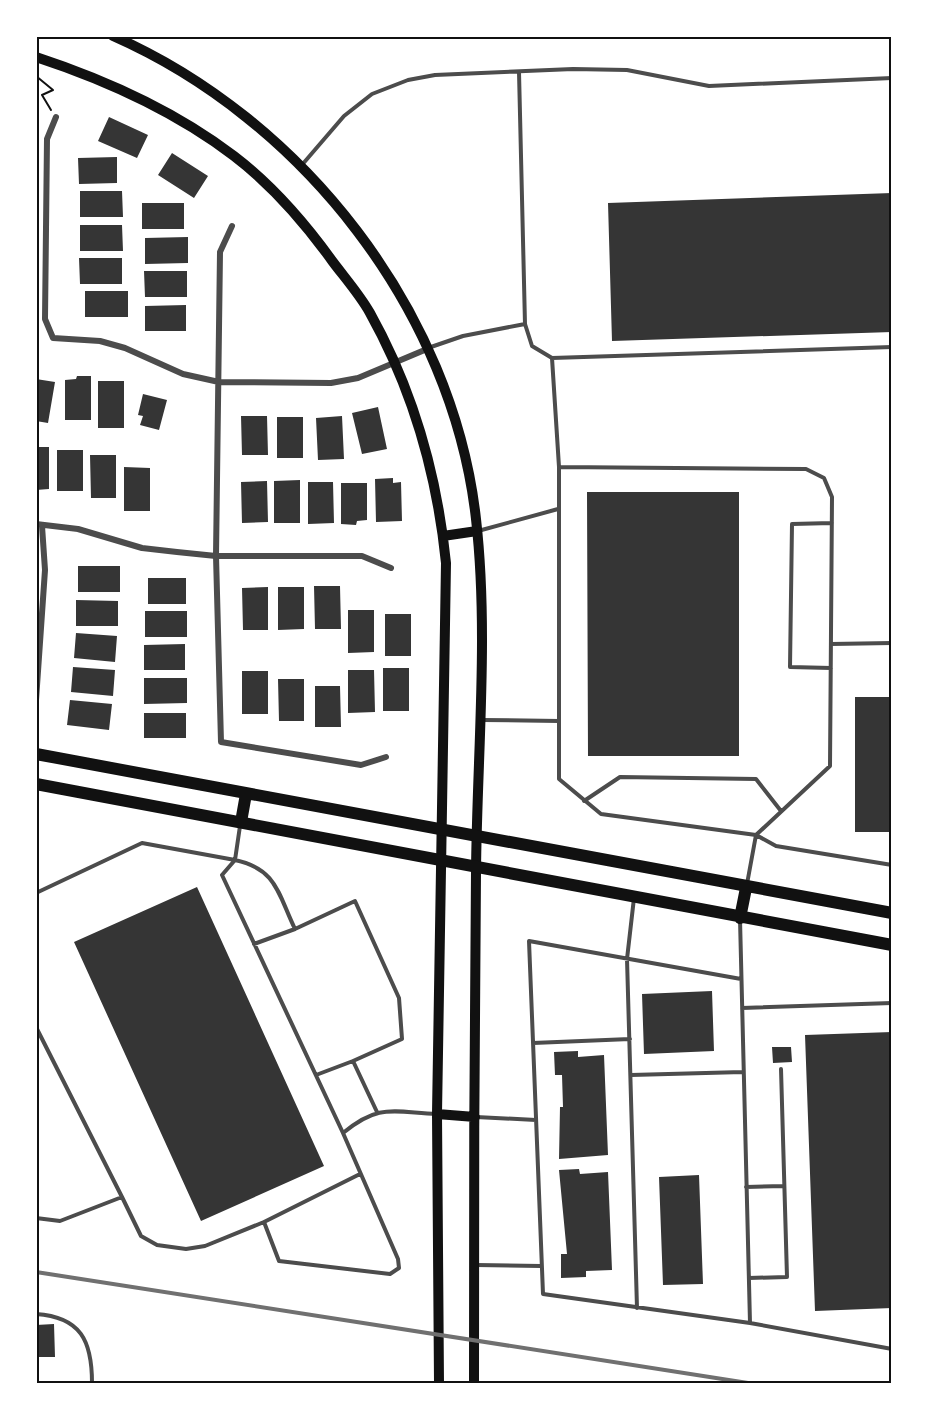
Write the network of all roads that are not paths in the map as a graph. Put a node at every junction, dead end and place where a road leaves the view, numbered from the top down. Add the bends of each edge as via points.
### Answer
1 (113, 36) edge
2 (36, 57) edge
3 (519, 72) junction
4 (892, 78) edge
5 (56, 117) road end
6 (301, 166) junction
7 (232, 226) dead end
8 (525, 324) junction
9 (892, 348) edge
10 (427, 349) junction
11 (552, 358) junction
12 (396, 364) junction
13 (219, 382) junction
14 (559, 467) junction
15 (558, 509) junction
16 (832, 523) junction
17 (39, 525) edge
18 (477, 531) junction
19 (443, 536) junction
20 (216, 556) junction
21 (391, 568) dead end
22 (892, 643) edge
23 (831, 644) junction
24 (831, 668) junction
25 (36, 700) edge
26 (479, 720) junction
27 (559, 721) junction
28 (36, 754) edge
29 (386, 758) dead end
30 (36, 784) edge
31 (246, 794) junction
32 (584, 801) junction
33 (781, 811) junction
34 (241, 822) junction
35 (442, 830) junction
36 (756, 835) junction
37 (477, 837) junction
38 (235, 860) junction
39 (441, 860) junction
40 (892, 865) edge
41 (476, 868) junction
42 (746, 888) junction
43 (36, 893) edge
44 (634, 898) junction
45 (892, 913) edge
46 (740, 918) junction
47 (295, 929) junction
48 (254, 944) junction
49 (892, 945) edge
50 (627, 959) junction
51 (741, 980) junction
52 (892, 1003) edge
53 (742, 1008) junction
54 (36, 1027) edge
55 (630, 1040) junction
56 (533, 1043) junction
57 (353, 1061) junction
58 (781, 1069) dead end
59 (743, 1072) junction
60 (316, 1075) junction
61 (631, 1075) junction
62 (377, 1112) junction
63 (437, 1114) junction
64 (475, 1117) junction
65 (536, 1120) junction
66 (343, 1133) junction
67 (360, 1174) junction
68 (784, 1186) junction
69 (746, 1187) junction
70 (122, 1197) junction
71 (36, 1218) edge
72 (264, 1222) junction
73 (474, 1265) junction
74 (541, 1266) junction
75 (749, 1278) junction
76 (637, 1308) junction
77 (36, 1314) edge
78 (750, 1323) junction
79 (892, 1349) edge
80 (92, 1383) edge
81 (439, 1383) edge
82 (474, 1383) edge

1 - 6 main road via 189,75 260,126
2 - 12 main road via 141,98 235,156 315,237 369,311
3 - 4 lane via 627,70 709,86
3 - 6 lane via 435,75 408,80 372,94 344,116
3 - 8 lane
5 - 13 street via 47,139 45,319 53,338 100,341 183,374
6 - 10 main road via 386,272
7 - 13 street via 220,252
8 - 10 lane via 474,333
8 - 11 lane via 532,346
9 - 11 lane
10 - 12 street
10 - 18 main road via 456,423
11 - 14 lane
12 - 13 street via 331,383
12 - 19 main road via 429,455
13 - 20 street
14 - 15 lane
14 - 16 lane via 806,469 824,478 832,497
15 - 18 lane
15 - 27 lane
16 - 23 lane
16 - 24 lane via 792,524 790,667
17 - 20 street via 78,529 142,548
17 - 25 street via 45,570
18 - 19 main road
18 - 26 main road via 481,573
19 - 35 main road via 446,563
20 - 21 street via 362,556
20 - 29 street via 221,742 361,765
22 - 23 lane
23 - 24 lane
24 - 33 lane via 830,766
26 - 27 lane
26 - 37 main road
27 - 32 lane via 559,779
28 - 31 main road
30 - 34 main road
31 - 34 main road
31 - 35 main road
32 - 33 lane via 620,777 756,779
32 - 36 lane via 601,814
33 - 36 lane
34 - 38 lane
34 - 39 main road
35 - 37 main road
35 - 39 main road
36 - 40 lane via 776,846
36 - 42 lane
37 - 41 main road
37 - 42 main road
38 - 43 lane via 142,843
38 - 47 lane via 254,864 269,874
38 - 48 lane via 222,875
39 - 41 main road
39 - 63 main road
41 - 44 main road
41 - 64 main road
42 - 45 main road
42 - 46 main road
44 - 46 main road
44 - 50 lane
46 - 49 main road
46 - 51 lane
47 - 48 lane
47 - 57 lane via 354,901 399,999 402,1039
48 - 60 lane
50 - 51 lane
50 - 55 lane
50 - 56 lane via 529,941
51 - 53 lane
52 - 53 lane
53 - 59 lane
54 - 70 lane
55 - 56 lane
55 - 61 lane
56 - 65 lane
57 - 60 lane
57 - 62 lane
58 - 68 lane
59 - 61 lane
59 - 69 lane
60 - 66 lane
61 - 76 lane
62 - 63 lane
62 - 66 lane
63 - 64 main road
63 - 81 main road
64 - 65 lane
64 - 73 main road
65 - 74 lane
66 - 67 lane
67 - 72 lane
67 - 72 lane via 398,1259 397,1272 279,1261
68 - 69 lane
68 - 75 lane via 787,1277
69 - 75 lane
70 - 71 lane via 60,1221
70 - 72 lane via 141,1236 156,1245 186,1249 205,1246
73 - 74 lane
73 - 82 main road
74 - 76 lane via 543,1294
75 - 78 lane
76 - 78 lane
77 - 80 lane via 67,1320 79,1330 89,1350
78 - 79 lane

